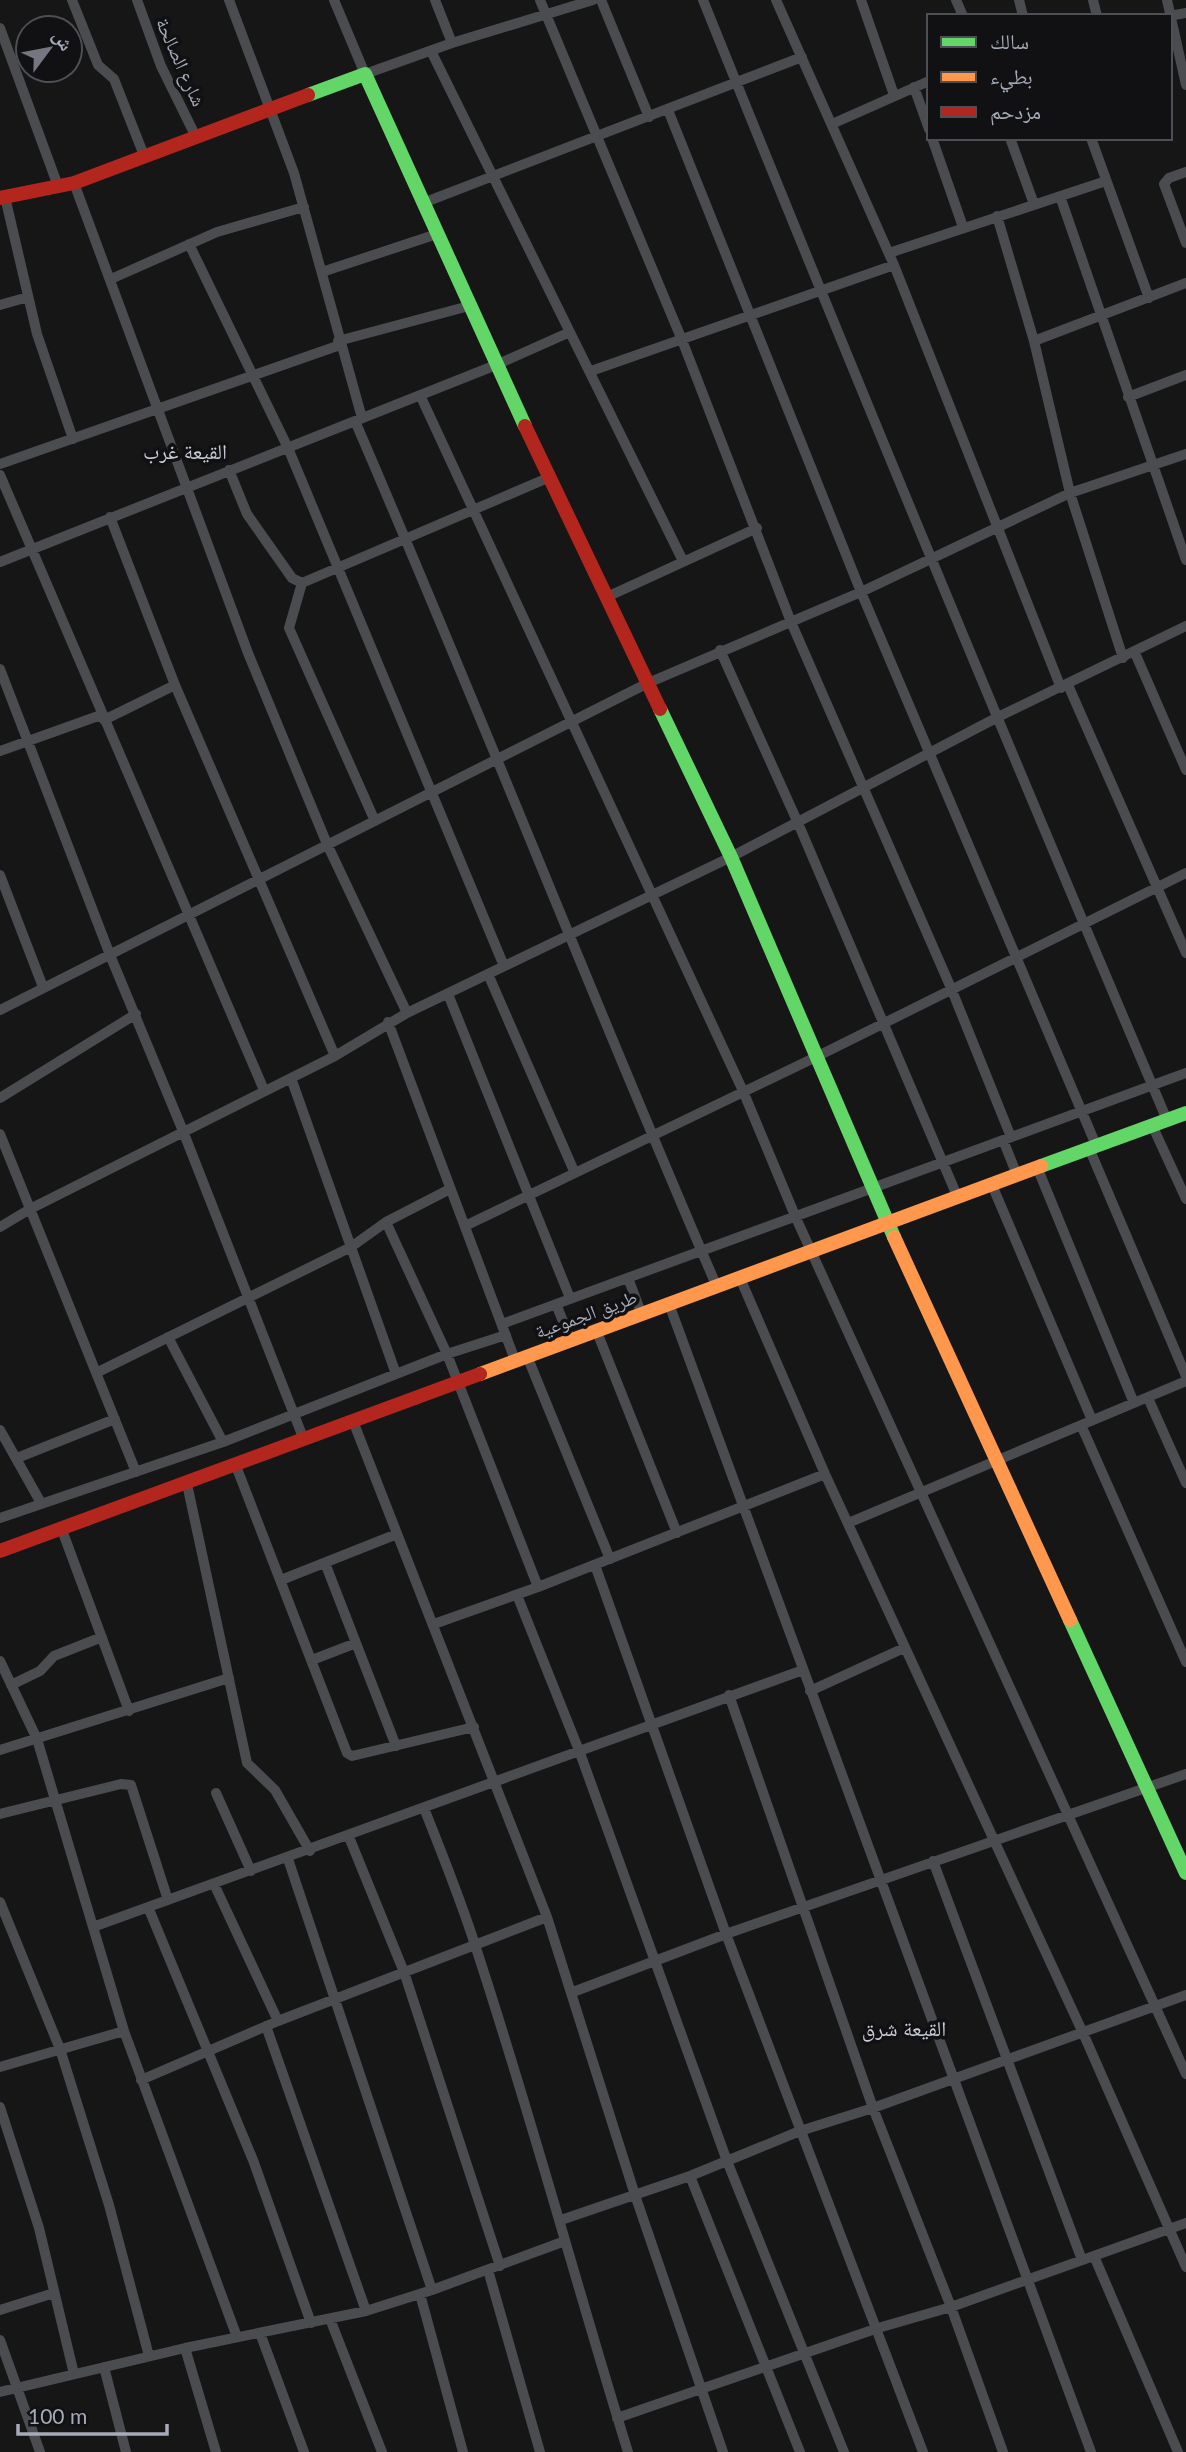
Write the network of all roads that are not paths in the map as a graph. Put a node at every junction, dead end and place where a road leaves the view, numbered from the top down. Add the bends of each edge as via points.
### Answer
1 (72, 0) edge
2 (137, 0) edge
3 (229, 0) edge
4 (334, 0) edge
5 (435, 0) edge
6 (540, 0) edge
7 (593, 0) edge
8 (601, 0) edge
9 (704, 0) edge
10 (776, 0) edge
11 (861, 0) edge
12 (546, 14) junction
13 (1172, 25) edge
14 (0, 28) edge
15 (452, 43) junction
16 (431, 51) junction
17 (802, 57) junction
18 (365, 74) junction
19 (737, 82) junction
20 (927, 82) edge
21 (1186, 85) edge
22 (914, 87) junction
23 (894, 95) junction
24 (270, 108) junction
25 (668, 110) junction
26 (649, 117) junction
27 (832, 124) junction
28 (927, 124) edge
29 (196, 137) junction
30 (596, 138) junction
31 (933, 140) edge
32 (1011, 140) edge
33 (1092, 140) edge
34 (145, 158) junction
35 (1186, 172) edge
36 (492, 177) junction
37 (1106, 181) junction
38 (74, 183) junction
39 (58, 186) junction
40 (1060, 196) junction
41 (3, 198) edge
42 (423, 203) junction
43 (1034, 205) junction
44 (304, 207) junction
45 (996, 216) junction
46 (963, 227) junction
47 (437, 234) junction
48 (1186, 243) edge
49 (189, 244) junction
50 (889, 253) junction
51 (894, 265) junction
52 (322, 272) junction
53 (111, 279) junction
54 (1186, 283) edge
55 (824, 291) junction
56 (28, 297) junction
57 (1149, 298) junction
58 (0, 305) edge
59 (469, 306) junction
60 (1099, 315) junction
61 (752, 317) junction
62 (570, 332) junction
63 (682, 340) junction
64 (1034, 341) junction
65 (339, 343) junction
66 (496, 365) junction
67 (591, 371) junction
68 (254, 374) junction
69 (1186, 374) edge
70 (419, 395) junction
71 (1128, 397) junction
72 (158, 408) junction
73 (358, 420) junction
74 (73, 439) junction
75 (288, 448) junction
76 (1186, 454) edge
77 (1153, 463) junction
78 (0, 464) edge
79 (229, 470) junction
80 (0, 475) edge
81 (550, 477) junction
82 (188, 487) junction
83 (1070, 493) junction
84 (472, 513) junction
85 (110, 517) junction
86 (997, 527) junction
87 (757, 528) junction
88 (406, 540) junction
89 (31, 550) junction
90 (930, 559) junction
91 (1186, 560) edge
92 (683, 561) junction
93 (0, 562) edge
94 (337, 570) junction
95 (302, 583) junction
96 (861, 592) junction
97 (609, 596) junction
98 (791, 622) junction
99 (1186, 626) edge
100 (720, 650) junction
101 (1135, 653) junction
102 (1124, 658) junction
103 (0, 669) edge
104 (648, 683) junction
105 (175, 685) junction
106 (1064, 686) junction
107 (102, 717) junction
108 (998, 717) junction
109 (569, 721) junction
110 (28, 740) junction
111 (0, 751) edge
112 (930, 753) junction
113 (496, 759) junction
114 (1186, 771) edge
115 (863, 789) junction
116 (430, 794) junction
117 (375, 821) junction
118 (798, 822) junction
119 (327, 844) junction
120 (731, 857) junction
121 (1186, 873) edge
122 (0, 874) edge
123 (256, 878) junction
124 (1157, 887) junction
125 (650, 895) junction
126 (190, 914) junction
127 (1085, 923) junction
128 (571, 934) junction
129 (1186, 953) edge
130 (110, 955) junction
131 (1019, 957) junction
132 (504, 966) junction
133 (488, 974) junction
134 (43, 987) junction
135 (951, 988) junction
136 (448, 994) junction
137 (0, 1010) edge
138 (407, 1013) junction
139 (136, 1014) junction
140 (388, 1023) junction
141 (884, 1023) junction
142 (335, 1056) junction
143 (816, 1057) junction
144 (1186, 1073) edge
145 (291, 1078) junction
146 (1152, 1085) junction
147 (264, 1090) junction
148 (743, 1091) junction
149 (0, 1098) edge
150 (1083, 1112) junction
151 (1186, 1113) edge
152 (1167, 1120) junction
153 (1152, 1125) junction
154 (183, 1131) junction
155 (0, 1134) edge
156 (650, 1134) junction
157 (1007, 1139) junction
158 (1093, 1146) junction
159 (943, 1163) junction
160 (1037, 1167) junction
161 (574, 1171) junction
162 (1017, 1175) junction
163 (992, 1185) junction
164 (450, 1189) junction
165 (872, 1189) junction
166 (529, 1194) junction
167 (958, 1198) junction
168 (1186, 1199) edge
169 (30, 1209) junction
170 (796, 1218) junction
171 (386, 1222) junction
172 (888, 1223) junction
173 (465, 1226) junction
174 (0, 1227) edge
175 (351, 1247) junction
176 (701, 1250) junction
177 (812, 1251) junction
178 (628, 1278) junction
179 (740, 1278) junction
180 (717, 1287) junction
181 (249, 1298) junction
182 (570, 1298) junction
183 (556, 1304) junction
184 (669, 1304) junction
185 (642, 1315) junction
186 (502, 1324) junction
187 (597, 1332) junction
188 (506, 1335) junction
189 (168, 1337) junction
190 (570, 1341) junction
191 (447, 1354) junction
192 (521, 1358) junction
193 (96, 1373) junction
194 (396, 1374) junction
195 (1186, 1376) edge
196 (1186, 1381) edge
197 (456, 1382) junction
198 (1148, 1398) junction
199 (1134, 1403) junction
200 (294, 1412) junction
201 (115, 1419) junction
202 (1092, 1420) junction
203 (353, 1421) junction
204 (1081, 1426) junction
205 (0, 1430) edge
206 (304, 1440) junction
207 (223, 1441) junction
208 (17, 1458) junction
209 (996, 1459) junction
210 (236, 1466) junction
211 (136, 1472) junction
212 (825, 1474) junction
213 (1186, 1483) edge
214 (187, 1484) junction
215 (922, 1491) junction
216 (41, 1503) junction
217 (743, 1507) junction
218 (0, 1518) edge
219 (848, 1523) junction
220 (62, 1530) junction
221 (677, 1533) junction
222 (397, 1534) junction
223 (0, 1551) edge
224 (610, 1559) junction
225 (325, 1563) junction
226 (595, 1565) junction
227 (281, 1580) junction
228 (538, 1587) junction
229 (517, 1595) junction
230 (434, 1625) junction
231 (102, 1637) junction
232 (356, 1643) junction
233 (904, 1648) junction
234 (312, 1660) junction
235 (0, 1661) edge
236 (1186, 1662) edge
237 (803, 1670) junction
238 (229, 1678) junction
239 (11, 1685) junction
240 (810, 1691) junction
241 (729, 1695) junction
242 (128, 1711) junction
243 (650, 1725) junction
244 (474, 1727) junction
245 (37, 1739) junction
246 (396, 1746) junction
247 (0, 1750) edge
248 (580, 1753) junction
249 (1186, 1774) edge
250 (496, 1782) junction
251 (1147, 1788) junction
252 (216, 1793) dead end
253 (55, 1801) junction
254 (424, 1808) junction
255 (0, 1814) edge
256 (1068, 1814) junction
257 (349, 1837) junction
258 (992, 1840) junction
259 (310, 1851) junction
260 (288, 1859) junction
261 (933, 1861) junction
262 (251, 1871) junction
263 (1186, 1873) edge
264 (881, 1881) junction
265 (214, 1884) junction
266 (168, 1900) junction
267 (0, 1902) edge
268 (148, 1907) junction
269 (803, 1910) junction
270 (547, 1917) junction
271 (93, 1927) junction
272 (726, 1934) junction
273 (475, 1944) junction
274 (655, 1960) junction
275 (404, 1972) junction
276 (573, 1992) junction
277 (1186, 1995) edge
278 (335, 1999) junction
279 (1157, 2006) junction
280 (278, 2021) junction
281 (266, 2026) junction
282 (124, 2031) junction
283 (1083, 2033) junction
284 (60, 2049) junction
285 (208, 2052) junction
286 (1007, 2061) junction
287 (0, 2067) edge
288 (1186, 2074) edge
289 (953, 2079) junction
290 (141, 2080) junction
291 (0, 2107) edge
292 (873, 2108) junction
293 (800, 2131) junction
294 (727, 2161) junction
295 (690, 2176) junction
296 (635, 2195) junction
297 (561, 2220) junction
298 (1186, 2223) edge
299 (1170, 2229) junction
300 (565, 2241) junction
301 (1094, 2256) junction
302 (1082, 2260) junction
303 (500, 2266) junction
304 (1186, 2267) edge
305 (488, 2270) junction
306 (1025, 2279) junction
307 (432, 2290) junction
308 (54, 2293) junction
309 (420, 2294) junction
310 (951, 2307) junction
311 (0, 2310) edge
312 (366, 2311) junction
313 (330, 2319) junction
314 (311, 2323) junction
315 (878, 2328) junction
316 (260, 2333) junction
317 (237, 2337) junction
318 (0, 2340) edge
319 (185, 2348) junction
320 (805, 2354) junction
321 (149, 2356) junction
322 (766, 2366) junction
323 (104, 2367) junction
324 (74, 2374) junction
325 (17, 2388) junction
326 (702, 2388) junction
327 (0, 2392) edge
328 (617, 2418) junction
329 (1179, 2450) edge
330 (40, 2452) edge
331 (126, 2452) edge
332 (216, 2452) edge
333 (304, 2452) edge
334 (382, 2452) edge
335 (463, 2452) edge
336 (540, 2452) edge
337 (628, 2452) edge
338 (723, 2452) edge
339 (800, 2452) edge
340 (844, 2452) edge
341 (923, 2452) edge
342 (1003, 2452) edge
343 (1091, 2452) edge

1 - 34 street via 98,65 114,79
2 - 29 street, شارع الصالحة via 161,66
3 - 24 street
4 - 18 street
5 - 15 street
6 - 12 street
7 - 12 street
8 - 26 street
9 - 19 street
10 - 17 street
11 - 23 street
12 - 15 street
12 - 30 street
13 - 21 street
14 - 39 street
15 - 16 street
16 - 18 street
16 - 36 street
17 - 19 street
17 - 27 street
18 - 24 street
18 - 42 street
19 - 25 street
19 - 55 street
20 - 22 street
22 - 23 street
22 - 28 street
23 - 27 street
24 - 29 street
24 - 44 street
25 - 26 street
25 - 61 street
26 - 30 street
27 - 50 street
29 - 34 street
30 - 36 street
30 - 63 street
31 - 46 street
32 - 43 street
33 - 37 street
34 - 38 street
35 - 48 street via 1164,184
36 - 42 street
36 - 62 street
37 - 40 street
37 - 57 street
38 - 39 street
38 - 53 street
39 - 41 street
40 - 43 street
40 - 60 street
41 - 56 street
42 - 47 street
43 - 45 street
44 - 49 street
44 - 52 street
45 - 46 street
45 - 64 street
46 - 50 street
47 - 52 street
47 - 59 street
49 - 53 street
49 - 68 street
50 - 51 street
51 - 55 street
51 - 86 street
52 - 65 street
53 - 72 street
54 - 57 street
55 - 61 street
55 - 90 street
56 - 58 street
56 - 74 street
57 - 60 street
59 - 65 street
59 - 66 street
60 - 64 street
60 - 71 street
61 - 63 street
61 - 96 street
62 - 66 street
62 - 67 street
63 - 67 street
63 - 87 street
64 - 83 street
65 - 68 street
65 - 73 street
66 - 70 street
66 - 81 street
67 - 92 street
68 - 72 street
68 - 75 street
69 - 71 street
70 - 73 street
70 - 84 street
71 - 77 street
72 - 74 street
72 - 82 street
73 - 75 street
73 - 88 street
74 - 78 street
75 - 79 street
75 - 94 street
76 - 77 street
77 - 83 street
77 - 91 street
79 - 82 street
79 - 95 street via 247,514 292,578
80 - 89 street
81 - 84 street
81 - 97 street
82 - 85 street
82 - 119 street via 248,653
83 - 86 street
83 - 102 street
84 - 88 street
84 - 109 street
85 - 89 street
85 - 105 street
86 - 90 street
86 - 106 street
87 - 92 street
87 - 98 street
88 - 94 street
88 - 113 street
89 - 93 street
89 - 107 street
90 - 96 street
90 - 108 street
92 - 97 street
94 - 95 street
94 - 116 street
95 - 117 street via 289,628
96 - 98 street
96 - 112 street
97 - 104 street
98 - 100 street
98 - 115 street
99 - 101 street
100 - 104 street
100 - 118 street
101 - 102 street
101 - 114 street
102 - 106 street
103 - 110 street
104 - 109 street
104 - 120 street
105 - 107 street
105 - 123 street
106 - 108 street
106 - 124 street
107 - 110 street
107 - 126 street
108 - 112 street
108 - 127 street
109 - 113 street
109 - 125 street
110 - 111 street
110 - 130 street
112 - 115 street
112 - 131 street
113 - 116 street
113 - 128 street
115 - 118 street
115 - 135 street
116 - 117 street
116 - 132 street
117 - 119 street
118 - 120 street
118 - 141 street
119 - 123 street
119 - 138 street
120 - 125 street
120 - 143 street
121 - 124 street
122 - 134 street
123 - 126 street
123 - 142 street
124 - 127 street
124 - 129 street
125 - 128 street
125 - 148 street
126 - 130 street
126 - 147 street
127 - 131 street
127 - 146 street
128 - 132 street
128 - 156 street
130 - 134 street
130 - 139 street
131 - 135 street
131 - 150 street
132 - 133 street
133 - 136 street
133 - 161 street
134 - 137 street
135 - 141 street
135 - 157 street
136 - 138 street
136 - 166 street
138 - 140 street
139 - 149 street
139 - 154 street
140 - 142 street
140 - 164 street
141 - 143 street
141 - 159 street
142 - 145 street
143 - 148 street
143 - 165 street
144 - 146 street
145 - 147 street
145 - 175 street
146 - 150 street
146 - 152 street
147 - 154 street
148 - 156 street
148 - 170 street
150 - 157 street
150 - 158 street
151 - 152 street, طريق الجموعية
152 - 153 street, طريق الجموعية
153 - 158 street, طريق الجموعية
153 - 168 street
154 - 169 street
154 - 181 street
155 - 169 street
156 - 161 street
156 - 176 street
157 - 159 street
157 - 162 street
158 - 160 street, طريق الجموعية
158 - 195 street
159 - 165 street
159 - 167 street
160 - 162 street, طريق الجموعية
160 - 199 street
161 - 166 street
162 - 163 street, طريق الجموعية
163 - 167 street, طريق الجموعية
163 - 202 street
164 - 171 street
164 - 173 street
165 - 170 street
165 - 172 street
166 - 173 street
166 - 182 street
167 - 172 street, طريق الجموعية
169 - 174 street
169 - 193 street
170 - 176 street
170 - 177 street
171 - 175 street
171 - 191 street
172 - 177 street, طريق الجموعية
172 - 209 street
173 - 186 street
175 - 181 street
175 - 194 street
176 - 178 street
176 - 180 street
177 - 179 street, طريق الجموعية
177 - 215 street
178 - 182 street
178 - 185 street
179 - 180 street, طريق الجموعية
179 - 212 street
180 - 184 street, طريق الجموعية
181 - 189 street
181 - 200 street
182 - 183 street
183 - 186 street
183 - 190 street
184 - 185 street, طريق الجموعية
184 - 217 street
185 - 187 street, طريق الجموعية
186 - 188 street
187 - 190 street, طريق الجموعية
187 - 221 street
188 - 191 street
188 - 192 street
189 - 193 street
189 - 207 street
190 - 192 street, طريق الجموعية
191 - 194 street
191 - 197 street
192 - 197 street, طريق الجموعية
192 - 224 street
193 - 201 street
194 - 200 street
196 - 198 street
197 - 203 street, طريق الجموعية
197 - 228 street
198 - 199 street
198 - 213 street
199 - 202 street
200 - 206 street
200 - 207 street
201 - 208 street
201 - 211 street
202 - 204 street
203 - 206 street, طريق الجموعية
203 - 222 street
204 - 209 street
204 - 236 street
205 - 208 street
206 - 210 street, طريق الجموعية
207 - 211 street
208 - 216 street
209 - 215 street
209 - 251 street
210 - 214 street, طريق الجموعية
210 - 227 street
211 - 216 street
212 - 217 street
212 - 219 street
214 - 220 street, طريق الجموعية
214 - 238 street
215 - 219 street
215 - 256 street
216 - 218 street
217 - 221 street
217 - 237 street
219 - 233 street
220 - 223 street, طريق الجموعية
220 - 231 street
221 - 224 street
222 - 225 street
222 - 230 street
224 - 226 street
225 - 227 street
225 - 232 street
226 - 228 street
226 - 243 street
227 - 234 street
228 - 229 street
229 - 230 street
229 - 248 street
230 - 244 street
231 - 239 street via 54,1656 40,1671
231 - 242 street
232 - 234 street
232 - 246 street
233 - 240 street
233 - 258 street
234 - 246 street via 346,1753 352,1756
235 - 239 street
237 - 240 street
237 - 241 street
238 - 242 street
238 - 259 street via 247,1763 275,1790
239 - 245 street
240 - 264 street
241 - 243 street
241 - 269 street
242 - 245 street
243 - 248 street
243 - 272 street
244 - 246 street
244 - 250 street
245 - 247 street
245 - 253 street
248 - 250 street
248 - 274 street
249 - 251 street
250 - 254 street
250 - 270 street
251 - 256 street
251 - 263 street
252 - 262 street
253 - 255 street
253 - 266 street via 131,1785
253 - 271 street
254 - 257 street
254 - 273 street
256 - 258 street
256 - 279 street
257 - 259 street
257 - 275 street
258 - 261 street
258 - 283 street
259 - 260 street
260 - 262 street
260 - 278 street
261 - 264 street
261 - 286 street
262 - 265 street
264 - 269 street
264 - 289 street
265 - 266 street
265 - 280 street
266 - 268 street
267 - 284 street
268 - 271 street
268 - 285 street
269 - 272 street
269 - 292 street
270 - 273 street
270 - 276 street
271 - 282 street
272 - 274 street
272 - 293 street
273 - 275 street
273 - 297 street
274 - 276 street
274 - 294 street
275 - 278 street
275 - 303 street
276 - 296 street
277 - 279 street
278 - 280 street
278 - 307 street
279 - 283 street
279 - 288 street
280 - 281 street
281 - 285 street
281 - 312 street
282 - 284 street
282 - 290 street
283 - 286 street
283 - 299 street
284 - 287 street
284 - 321 street via 110,2205
285 - 290 street
285 - 314 street via 258,2172
286 - 289 street
286 - 302 street
289 - 292 street
289 - 306 street
290 - 317 street
291 - 308 street via 34,2208
292 - 293 street
292 - 310 street
293 - 294 street
293 - 315 street
294 - 295 street
294 - 320 street
295 - 296 street
295 - 322 street
296 - 297 street
296 - 326 street
297 - 300 street
298 - 299 street
299 - 301 street
299 - 304 street
300 - 303 street
300 - 328 street
301 - 302 street
301 - 329 street
302 - 306 street
303 - 305 street
305 - 307 street
305 - 336 street
306 - 310 street
306 - 343 street
307 - 309 street
308 - 311 street
308 - 324 street
309 - 312 street
309 - 335 street
310 - 315 street
310 - 342 street
312 - 313 street
313 - 314 street
313 - 334 street
314 - 316 street
315 - 320 street
315 - 341 street
316 - 317 street
316 - 333 street
317 - 319 street
318 - 325 street
319 - 321 street
319 - 332 street
320 - 322 street
320 - 340 street
321 - 323 street
322 - 326 street
322 - 339 street
323 - 324 street
323 - 331 street
324 - 325 street
325 - 327 street
325 - 330 street
326 - 328 street
326 - 338 street
328 - 337 street

